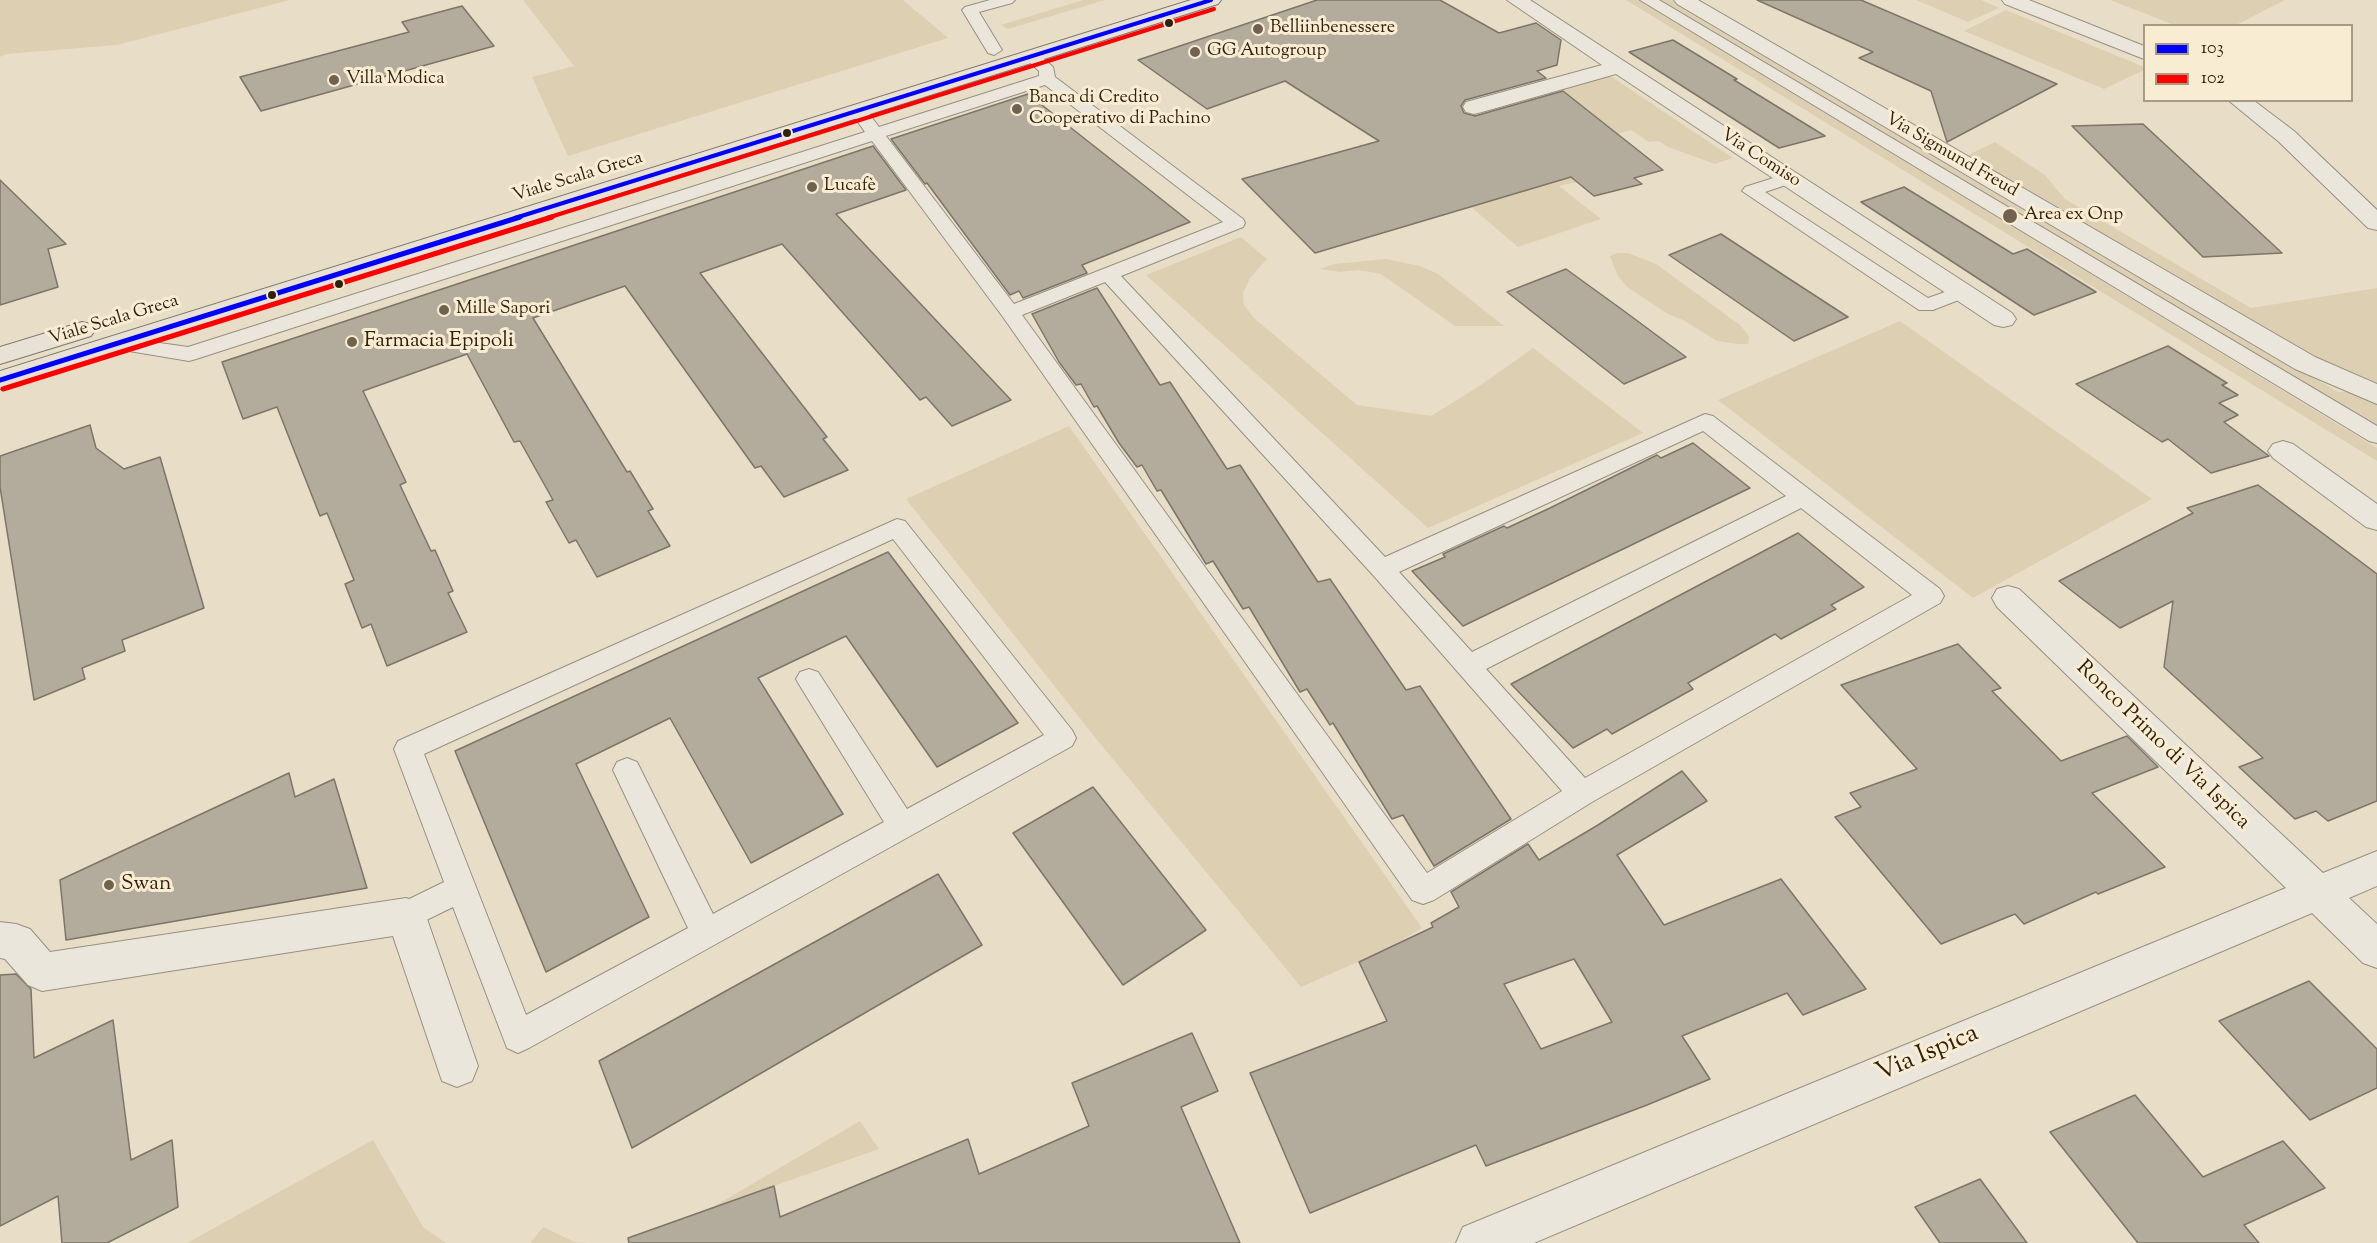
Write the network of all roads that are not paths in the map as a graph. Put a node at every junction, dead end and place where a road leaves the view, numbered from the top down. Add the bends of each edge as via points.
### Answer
1 (1007, 0) edge
2 (1156, 0) edge
3 (1211, 0) edge
4 (1517, 0) edge
5 (1648, 0) edge
6 (1684, 0) edge
7 (2012, 0) edge
8 (2050, 0) edge
9 (2143, 36) edge
10 (994, 50) junction
11 (2143, 52) edge
12 (1031, 56) junction
13 (1619, 67) junction
14 (1047, 79) junction
15 (2241, 102) edge
16 (2273, 102) edge
17 (1474, 107) dead end
18 (858, 111) junction
19 (815, 124) junction
20 (875, 133) junction
21 (2316, 135) dead end
22 (835, 146) junction
23 (1789, 178) junction
24 (519, 216) junction
25 (2377, 223) edge
26 (538, 242) junction
27 (1109, 275) junction
28 (1962, 292) junction
29 (204, 293) dead end
30 (1010, 313) junction
31 (2002, 319) dead end
32 (102, 324) dead end
33 (117, 343) junction
34 (0, 356) edge
35 (0, 380) edge
36 (2377, 395) edge
37 (2377, 436) edge
38 (2283, 451) dead end
39 (1803, 497) junction
40 (2377, 519) edge
41 (1382, 569) junction
42 (2008, 598) dead end
43 (1468, 666) junction
44 (808, 679) dead end
45 (627, 770) dead end
46 (1582, 794) junction
47 (902, 826) junction
48 (2377, 868) edge
49 (461, 888) junction
50 (2317, 893) junction
51 (406, 916) junction
52 (706, 933) junction
53 (0, 940) edge
54 (2377, 950) edge
55 (457, 1066) dead end
56 (1479, 1243) edge

1 - 10 lane via 970,10
2 - 10 main road, Viale Scala Greca
3 - 12 main road, Viale Scala Greca
4 - 13 street, Via Comiso
5 - 37 lane
6 - 36 street, Via Sigmund Freud via 2306,363
7 - 11 street
8 - 9 street
10 - 29 main road, Viale Scala Greca
12 - 14 lane via 1047,70
12 - 18 main road, Viale Scala Greca
13 - 17 street
13 - 23 street, Via Comiso
14 - 20 lane
14 - 27 lane via 1236,223
15 - 25 street via 2286,136
16 - 21 street
18 - 19 main road, Viale Scala Greca
18 - 20 lane
19 - 22 lane
19 - 24 main road, Viale Scala Greca
20 - 22 lane
20 - 30 lane
22 - 26 lane
23 - 28 street, Via Comiso
23 - 28 lane via 1750,191 1926,306
24 - 26 lane
24 - 33 main road, Viale Scala Greca
26 - 33 lane via 189,354
27 - 30 lane
27 - 41 lane
28 - 31 street, Via Comiso
30 - 46 lane via 1423,891
32 - 34 main road, Viale Scala Greca
33 - 35 main road, Viale Scala Greca
38 - 40 street
39 - 41 lane via 1705,421
39 - 43 lane
39 - 46 lane via 1931,596
41 - 43 lane
42 - 50 street, Ronco Primo di Via Ispica
43 - 46 lane
44 - 47 lane
45 - 52 lane
47 - 49 lane via 1062,738 897,527 408,749
47 - 52 lane
48 - 50 street, Via Ispica
49 - 51 lane
49 - 52 lane via 518,1037
50 - 54 street, Ronco Primo di Via Ispica
50 - 56 street, Via Ispica
51 - 53 street via 42,972 16,942
51 - 55 street

